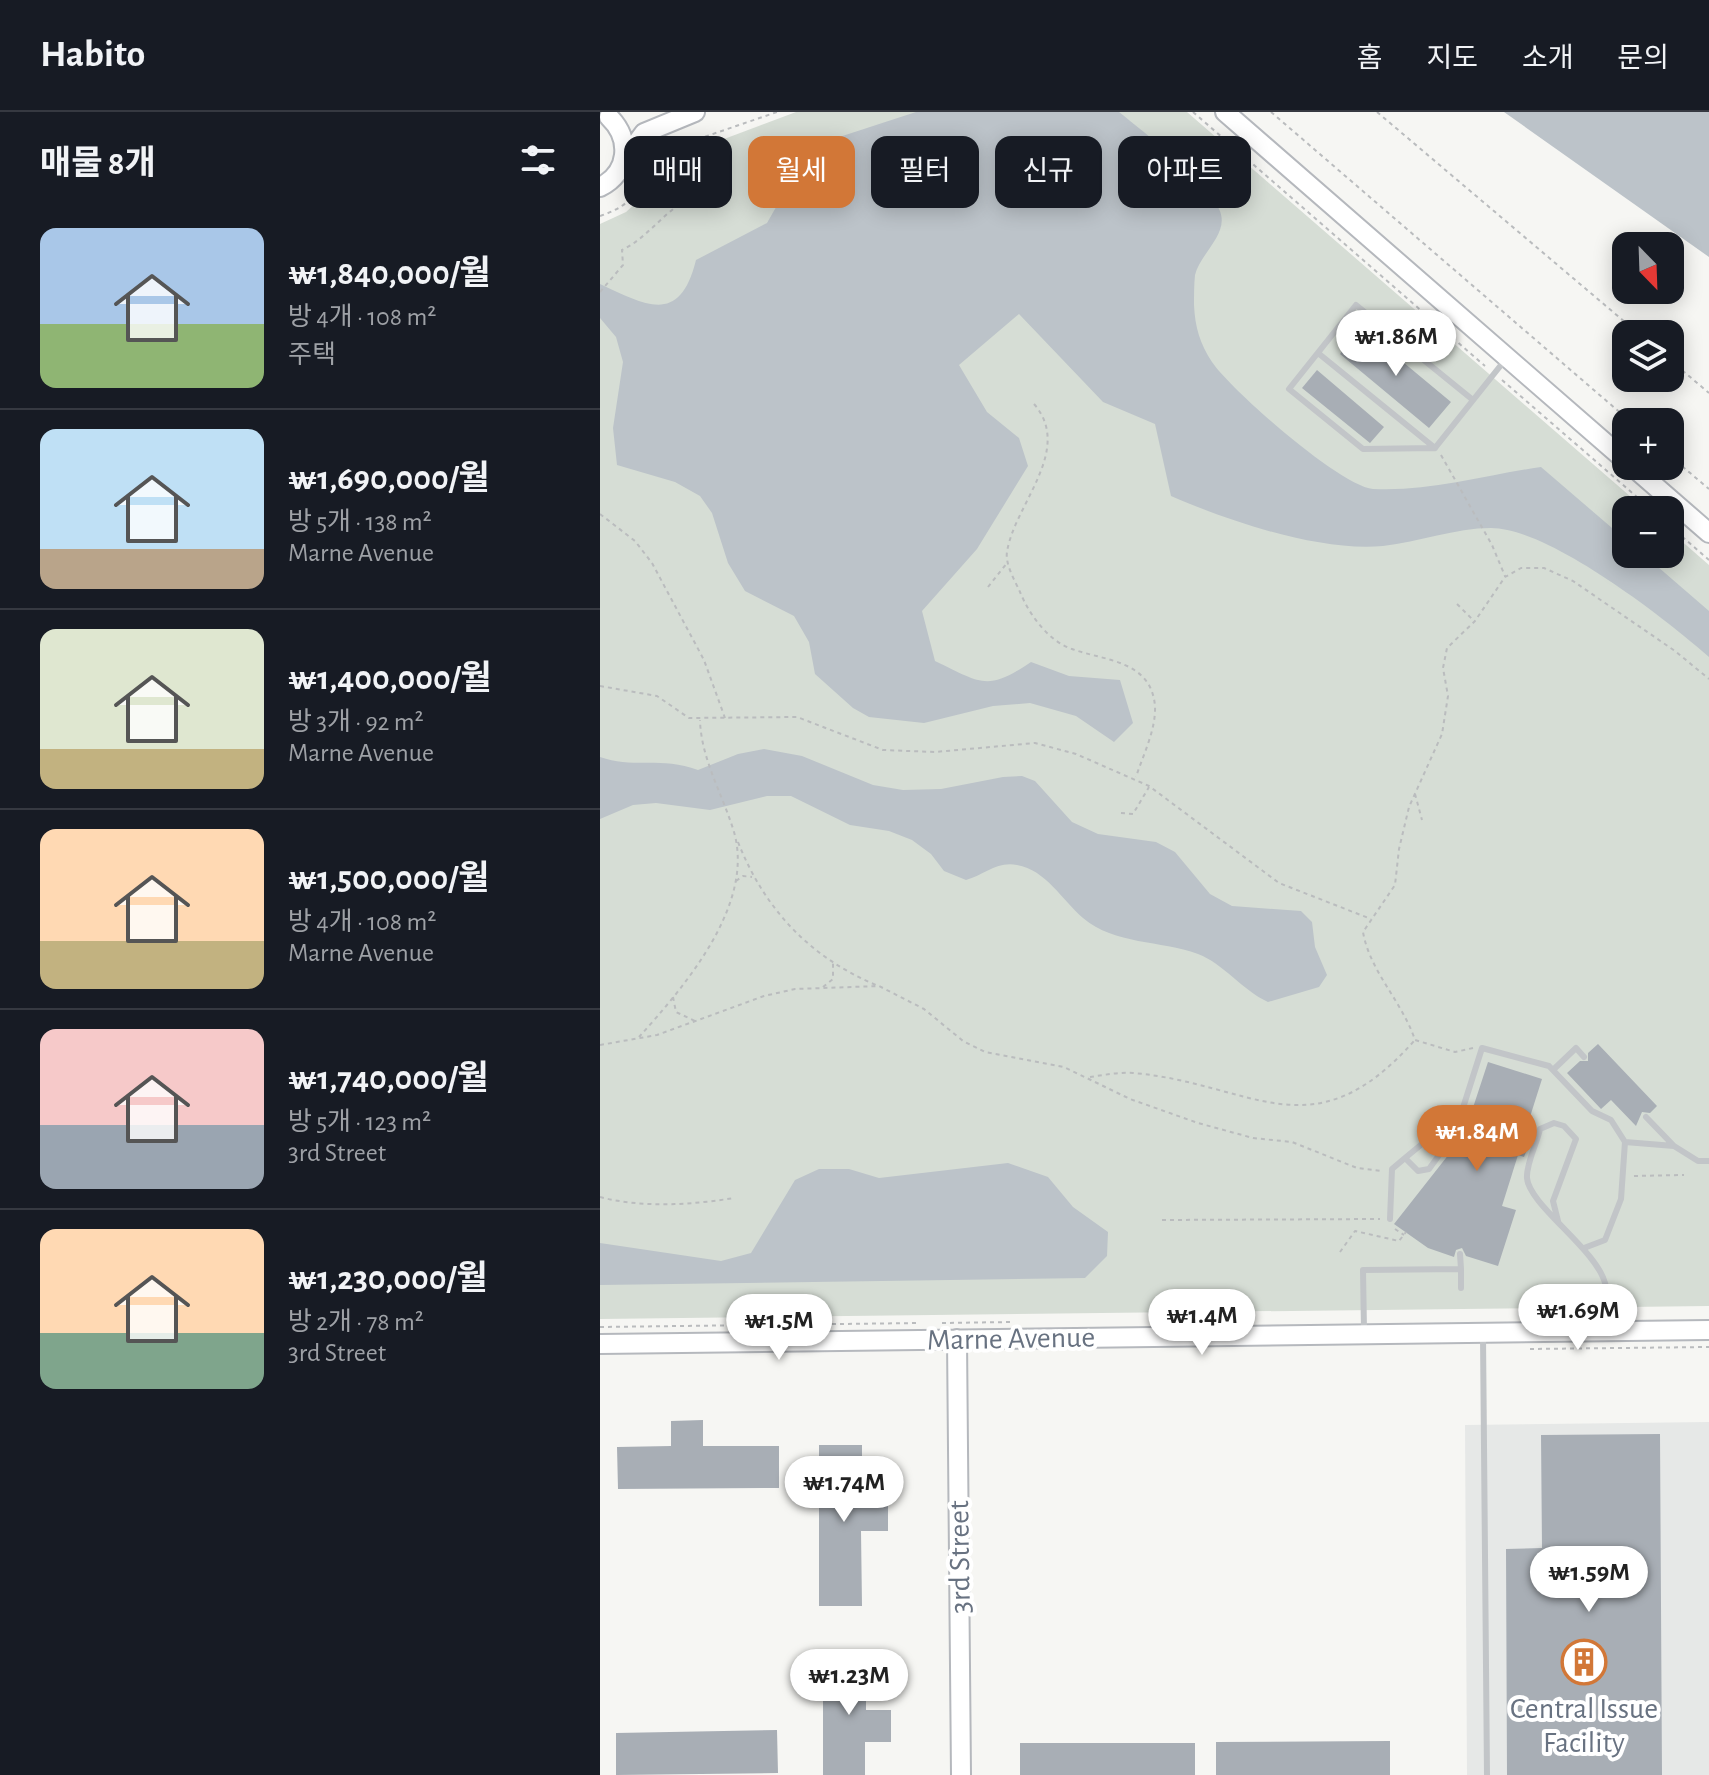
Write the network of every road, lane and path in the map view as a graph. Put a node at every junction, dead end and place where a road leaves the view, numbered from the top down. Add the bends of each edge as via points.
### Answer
1 (695, 112) edge
2 (777, 112) edge
3 (1193, 112) edge
4 (1225, 112) edge
5 (1271, 112) edge
6 (1377, 112) edge
7 (605, 114) edge
8 (667, 122) junction
9 (642, 136) edge
10 (624, 160) joint
11 (600, 187) edge
12 (675, 208) edge
13 (600, 216) edge
14 (600, 292) edge
15 (1622, 320) edge
16 (1318, 353) junction
17 (1507, 357) junction
18 (1684, 372) edge
19 (1494, 374) junction
20 (1709, 393) edge
21 (1473, 400) junction
22 (1034, 404) dead end
23 (1615, 408) edge
24 (1435, 448) junction
25 (1612, 449) edge
26 (1449, 465) dead end
27 (1684, 468) edge
28 (1648, 480) edge
29 (1709, 489) edge
30 (1636, 496) edge
31 (600, 514) edge
32 (1709, 533) edge
33 (1684, 538) edge
34 (1709, 560) edge
35 (1008, 562) junction
36 (1505, 577) junction
37 (988, 587) dead end
38 (1457, 604) dead end
39 (1475, 621) junction
40 (1709, 679) edge
41 (600, 686) edge
42 (699, 719) junction
43 (725, 719) junction
44 (1135, 778) junction
45 (1149, 786) junction
46 (1415, 794) junction
47 (1121, 813) dead end
48 (1422, 820) dead end
49 (736, 837) junction
50 (753, 878) junction
51 (735, 882) junction
52 (1371, 919) junction
53 (833, 962) junction
54 (879, 986) junction
55 (822, 988) junction
56 (674, 994) junction
57 (696, 1022) junction
58 (638, 1039) junction
59 (1415, 1040) junction
60 (600, 1045) edge
61 (1482, 1048) junction
62 (1584, 1057) dead end
63 (1554, 1069) junction
64 (1088, 1077) junction
65 (1463, 1110) junction
66 (1646, 1117) dead end
67 (1625, 1142) junction
68 (1674, 1146) junction
69 (1405, 1158) junction
70 (1709, 1161) edge
71 (1392, 1169) junction
72 (1684, 1175) dead end
73 (1623, 1176) junction
74 (600, 1197) edge
75 (734, 1198) dead end
76 (1390, 1219) joint
77 (1162, 1220) dead end
78 (1558, 1221) junction
79 (1406, 1232) dead end
80 (1584, 1248) junction
81 (1340, 1252) dead end
82 (1460, 1254) dead end
83 (1461, 1269) junction
84 (1461, 1288) dead end
85 (1709, 1330) edge
86 (1605, 1331) junction
87 (1483, 1333) junction
88 (1364, 1334) junction
89 (957, 1339) junction
90 (600, 1344) edge
91 (961, 1775) edge
92 (1487, 1775) edge

1 - 8 street
2 - 13 path via 675,147 661,156 643,188
3 - 19 path
4 - 17 street
5 - 23 path
6 - 15 path
7 - 8 street via 627,126
7 - 10 street via 622,134
8 - 9 street
10 - 11 street via 618,173
12 - 14 path via 654,230 622,250 625,257
16 - 21 lane via 1356,305
16 - 24 lane
16 - 24 lane via 1289,389 1363,449
17 - 19 lane
17 - 25 street
18 - 20 path
19 - 21 lane
19 - 30 path
21 - 24 lane
22 - 35 path via 1047,434 1044,467 1014,523
26 - 36 path
27 - 29 path
28 - 32 street
31 - 43 path via 635,541 652,563 704,660
33 - 34 path
35 - 37 path
35 - 44 path via 1029,613 1045,630 1069,649 1131,666 1150,688 1153,728
36 - 39 path
36 - 40 path via 1521,568 1544,568 1573,581
38 - 39 path
39 - 46 path via 1447,648 1442,734
41 - 42 path via 657,696
42 - 43 path
42 - 49 path
43 - 44 path via 797,717 883,750 935,752 1035,743
44 - 45 path
45 - 47 path via 1133,814
45 - 52 path via 1279,883
46 - 48 path
46 - 52 path via 1395,885
49 - 50 path
49 - 51 path
50 - 51 path via 743,876
50 - 53 path via 772,909
51 - 56 path via 715,940
52 - 59 path via 1363,932 1367,955
53 - 54 path
53 - 55 path via 833,979
54 - 55 path
54 - 64 path via 924,1009 985,1052 1064,1067
55 - 57 path via 764,996
56 - 57 path via 676,1012
56 - 58 path
57 - 58 path
58 - 60 path
59 - 61 path via 1455,1052
59 - 64 path via 1356,1090 1333,1102 1295,1107 1156,1076
61 - 63 lane
61 - 65 lane
62 - 63 lane via 1576,1048
63 - 67 lane via 1592,1111 1611,1120
64 - 71 path via 1130,1099 1198,1123 1292,1142 1373,1173
65 - 69 lane
65 - 69 lane via 1455,1133 1429,1169 1418,1171
66 - 68 lane
67 - 68 lane
67 - 73 lane
68 - 70 lane via 1698,1161
69 - 71 lane
71 - 76 lane
72 - 73 path
73 - 80 lane via 1621,1199 1605,1240
74 - 75 path via 686,1203
76 - 77 path
78 - 78 lane via 1553,1201 1576,1139 1554,1123 1540,1129 1527,1178
78 - 80 lane
79 - 81 path via 1399,1241 1355,1231
80 - 86 lane via 1605,1283
82 - 83 lane
83 - 84 lane
83 - 88 lane via 1363,1270
85 - 86 street, Marne Avenue
86 - 87 street, Marne Avenue
87 - 88 street, Marne Avenue
87 - 92 lane
88 - 89 street, Marne Avenue
89 - 90 street, Marne Avenue
89 - 91 street, 3rd Street

